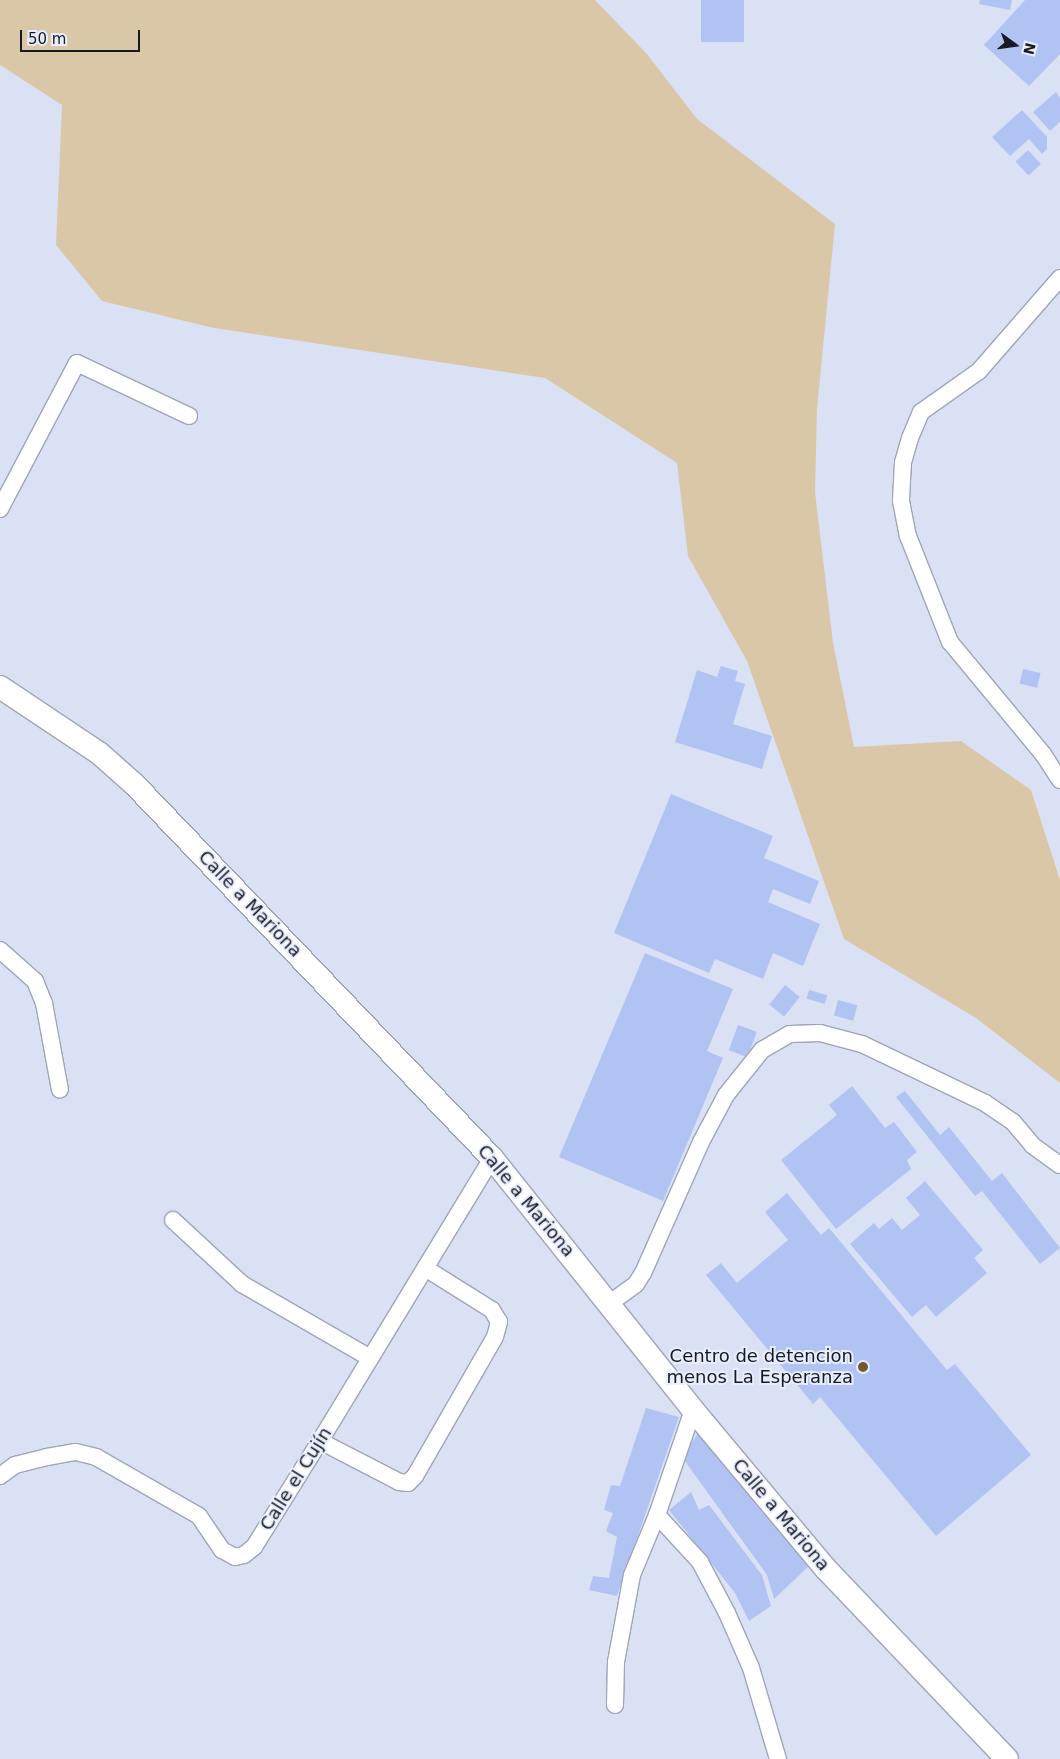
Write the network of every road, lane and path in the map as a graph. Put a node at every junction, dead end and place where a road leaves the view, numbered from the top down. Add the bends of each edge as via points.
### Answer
1 (1060, 278) edge
2 (189, 416) dead end
3 (0, 508) edge
4 (0, 687) edge
5 (1060, 780) edge
6 (0, 950) edge
7 (60, 1090) dead end
8 (492, 1158) junction
9 (1060, 1166) edge
10 (174, 1220) dead end
11 (425, 1268) junction
12 (610, 1304) junction
13 (370, 1358) junction
14 (693, 1410) junction
15 (320, 1441) junction
16 (0, 1476) edge
17 (657, 1515) junction
18 (615, 1705) dead end
19 (778, 1759) edge
20 (1007, 1759) edge

1 - 5 street via 979,371 921,412 904,462 901,501 914,553 950,642 1043,754
2 - 3 street via 77,363
4 - 8 main road, Calle a Mariona via 99,754 134,784
6 - 7 street via 35,981 44,1003
8 - 11 street, Calle el Cujín
8 - 12 main road, Calle a Mariona
9 - 12 street via 1032,1144 1013,1122 985,1103 862,1044 820,1033 790,1034 762,1050 726,1095 701,1142 643,1273 636,1284
10 - 13 street via 242,1284
11 - 13 street, Calle el Cujín
11 - 15 street via 492,1310 499,1322 495,1337 415,1476 408,1483 399,1482
12 - 14 main road, Calle a Mariona
13 - 15 street, Calle el Cujín
14 - 17 street
14 - 20 main road, Calle a Mariona via 826,1569
15 - 16 street, Calle el Cujín via 254,1547 235,1557 222,1550 198,1516 96,1457 76,1452 47,1457 15,1465
17 - 18 street via 632,1575 616,1662
17 - 19 street via 700,1562 727,1613 752,1668

